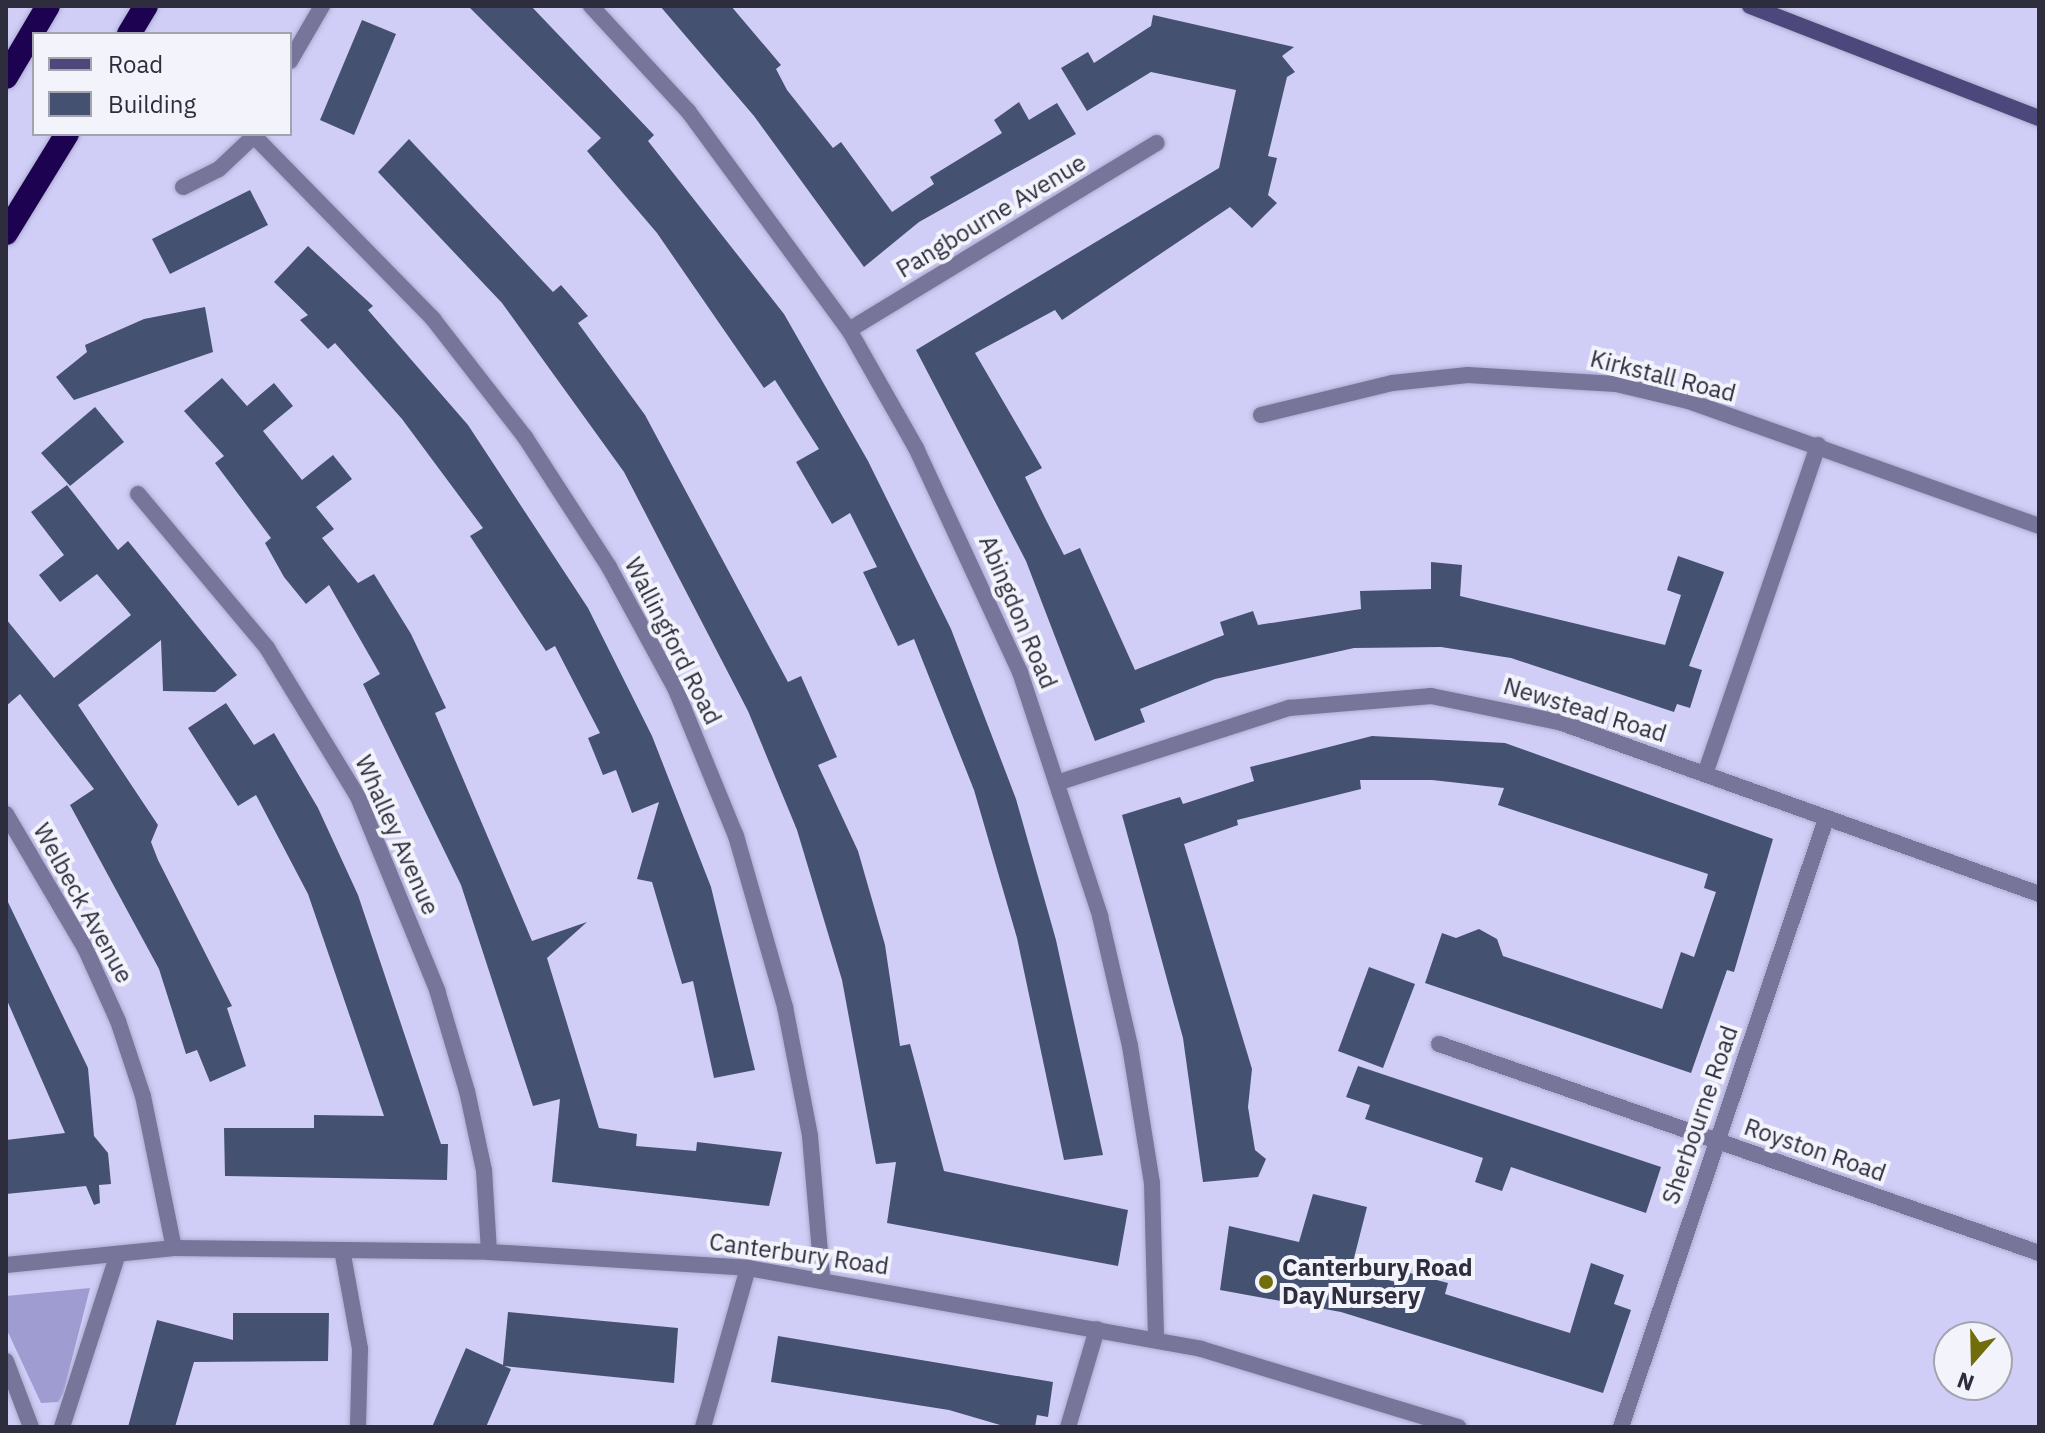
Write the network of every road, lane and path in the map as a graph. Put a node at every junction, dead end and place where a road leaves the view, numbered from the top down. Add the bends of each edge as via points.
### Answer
1 (48, 6) edge
2 (146, 6) edge
3 (322, 6) edge
4 (591, 6) edge
5 (1750, 6) edge
6 (1790, 13) edge
7 (33, 32) edge
8 (130, 32) edge
9 (32, 33) edge
10 (292, 58) edge
11 (6, 77) edge
12 (2039, 118) edge
13 (66, 136) edge
14 (255, 136) edge
15 (257, 136) edge
16 (1157, 143) dead end
17 (183, 187) dead end
18 (6, 233) edge
19 (849, 330) junction
20 (1261, 415) dead end
21 (1818, 445) junction
22 (138, 494) dead end
23 (2039, 526) edge
24 (1705, 774) junction
25 (1060, 782) junction
26 (6, 814) edge
27 (1826, 819) junction
28 (2039, 894) edge
29 (1439, 1044) dead end
30 (1716, 1141) junction
31 (174, 1248) junction
32 (489, 1252) junction
33 (2039, 1253) edge
34 (118, 1254) junction
35 (343, 1255) junction
36 (6, 1265) edge
37 (748, 1268) junction
38 (822, 1277) junction
39 (1097, 1329) junction
40 (1156, 1340) junction
41 (6, 1361) edge
42 (1432, 1423) edge
43 (31, 1427) edge
44 (62, 1427) edge
45 (358, 1427) edge
46 (703, 1427) edge
47 (1068, 1427) edge
48 (1458, 1427) edge
49 (1621, 1427) edge

1 - 7 highway
2 - 8 highway
3 - 10 street
4 - 19 street, Abingdon Road via 688,111
5 - 6 street
6 - 12 street
9 - 11 highway
13 - 18 highway
14 - 17 street, Wallingford Road
15 - 38 street, Wallingford Road via 433,319 525,437 609,567 676,690 736,836 774,965 810,1136
16 - 19 street, Pangbourne Avenue
19 - 25 street, Abingdon Road via 972,560
20 - 21 street, Kirkstall Road via 1392,383 1548,376 1688,401
21 - 23 street, Kirkstall Road
21 - 24 street
22 - 32 street, Whalley Avenue via 267,648 358,797 437,990 467,1091 484,1170
24 - 25 street, Newstead Road via 1495,706 1360,697 1222,726
24 - 27 street, Newstead Road
25 - 40 street, Abingdon Road via 1130,1046 1152,1183
26 - 31 street, Welbeck Avenue via 57,896 118,1021 143,1096
27 - 28 street, Newstead Road
27 - 30 street, Sherbourne Road
29 - 30 street, Royston Road
30 - 33 street, Royston Road
30 - 49 street, Sherbourne Road
31 - 34 street, Canterbury Road
31 - 35 street, Canterbury Road
32 - 35 street, Canterbury Road
32 - 37 street, Canterbury Road
34 - 36 street, Canterbury Road
34 - 44 street
35 - 45 street via 360,1349
37 - 38 street, Canterbury Road
37 - 46 street
38 - 39 street, Canterbury Road
39 - 40 street, Canterbury Road
39 - 47 street
40 - 42 street, Canterbury Road via 1246,1360
41 - 43 street
42 - 48 street, Canterbury Road

